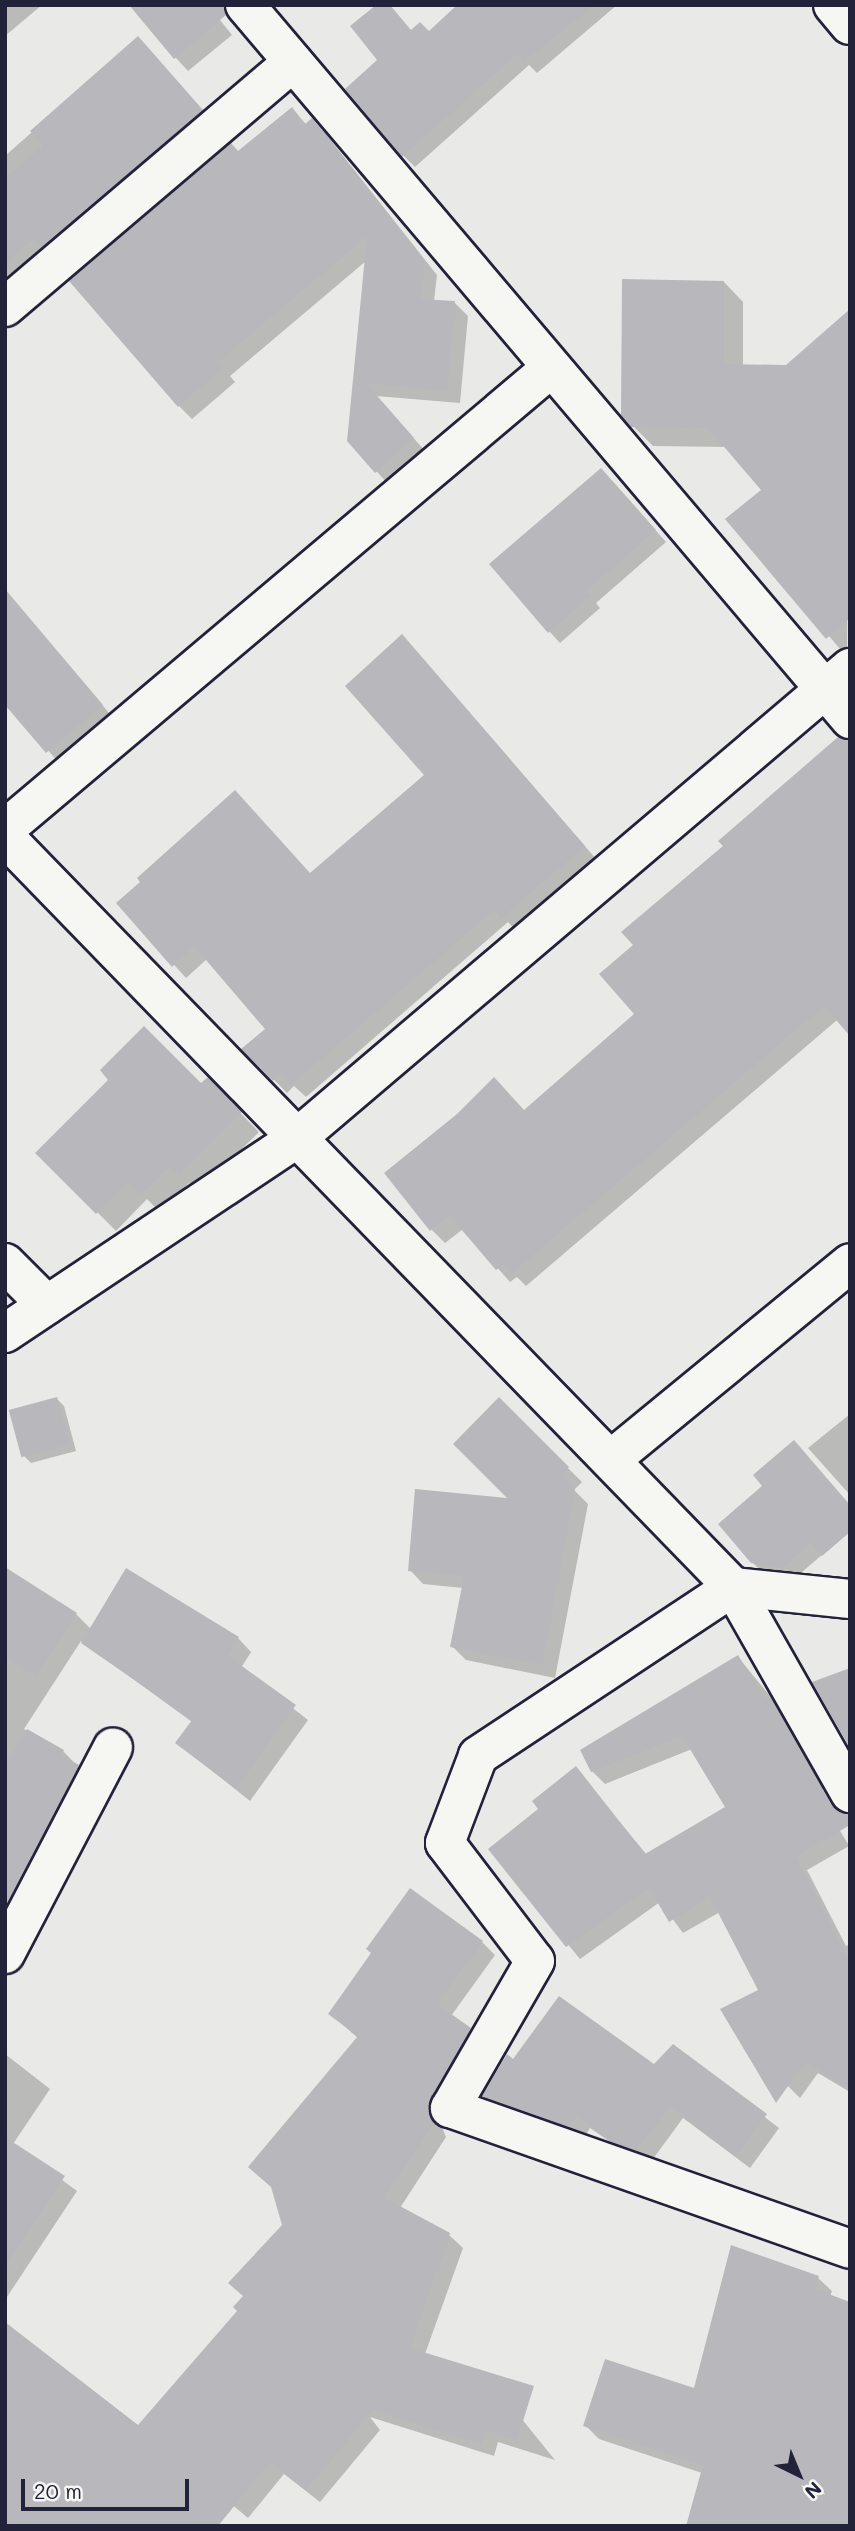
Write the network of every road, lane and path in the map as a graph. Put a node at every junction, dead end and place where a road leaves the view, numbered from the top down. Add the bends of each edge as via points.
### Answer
1 (245, 5) edge
2 (833, 5) edge
3 (850, 25) edge
4 (293, 62) junction
5 (5, 307) edge
6 (550, 369) junction
7 (837, 678) edge
8 (850, 719) edge
9 (5, 829) edge
10 (5, 837) edge
11 (297, 1138) junction
12 (5, 1263) edge
13 (850, 1263) edge
14 (47, 1305) junction
15 (5, 1333) edge
16 (613, 1458) junction
17 (733, 1587) junction
18 (850, 1598) edge
19 (113, 1747) dead end
20 (850, 1793) edge
21 (5, 1954) edge
22 (850, 2249) edge

1 - 4 street
2 - 3 street
4 - 5 street
4 - 6 street
6 - 7 street
6 - 9 street
7 - 8 street
7 - 11 street
10 - 11 street
11 - 14 street
11 - 16 street
12 - 14 street
13 - 16 street
14 - 15 street
16 - 17 street
17 - 18 street
17 - 20 street
17 - 22 street via 478,1756 445,1843 535,1961 450,2108
19 - 21 street

